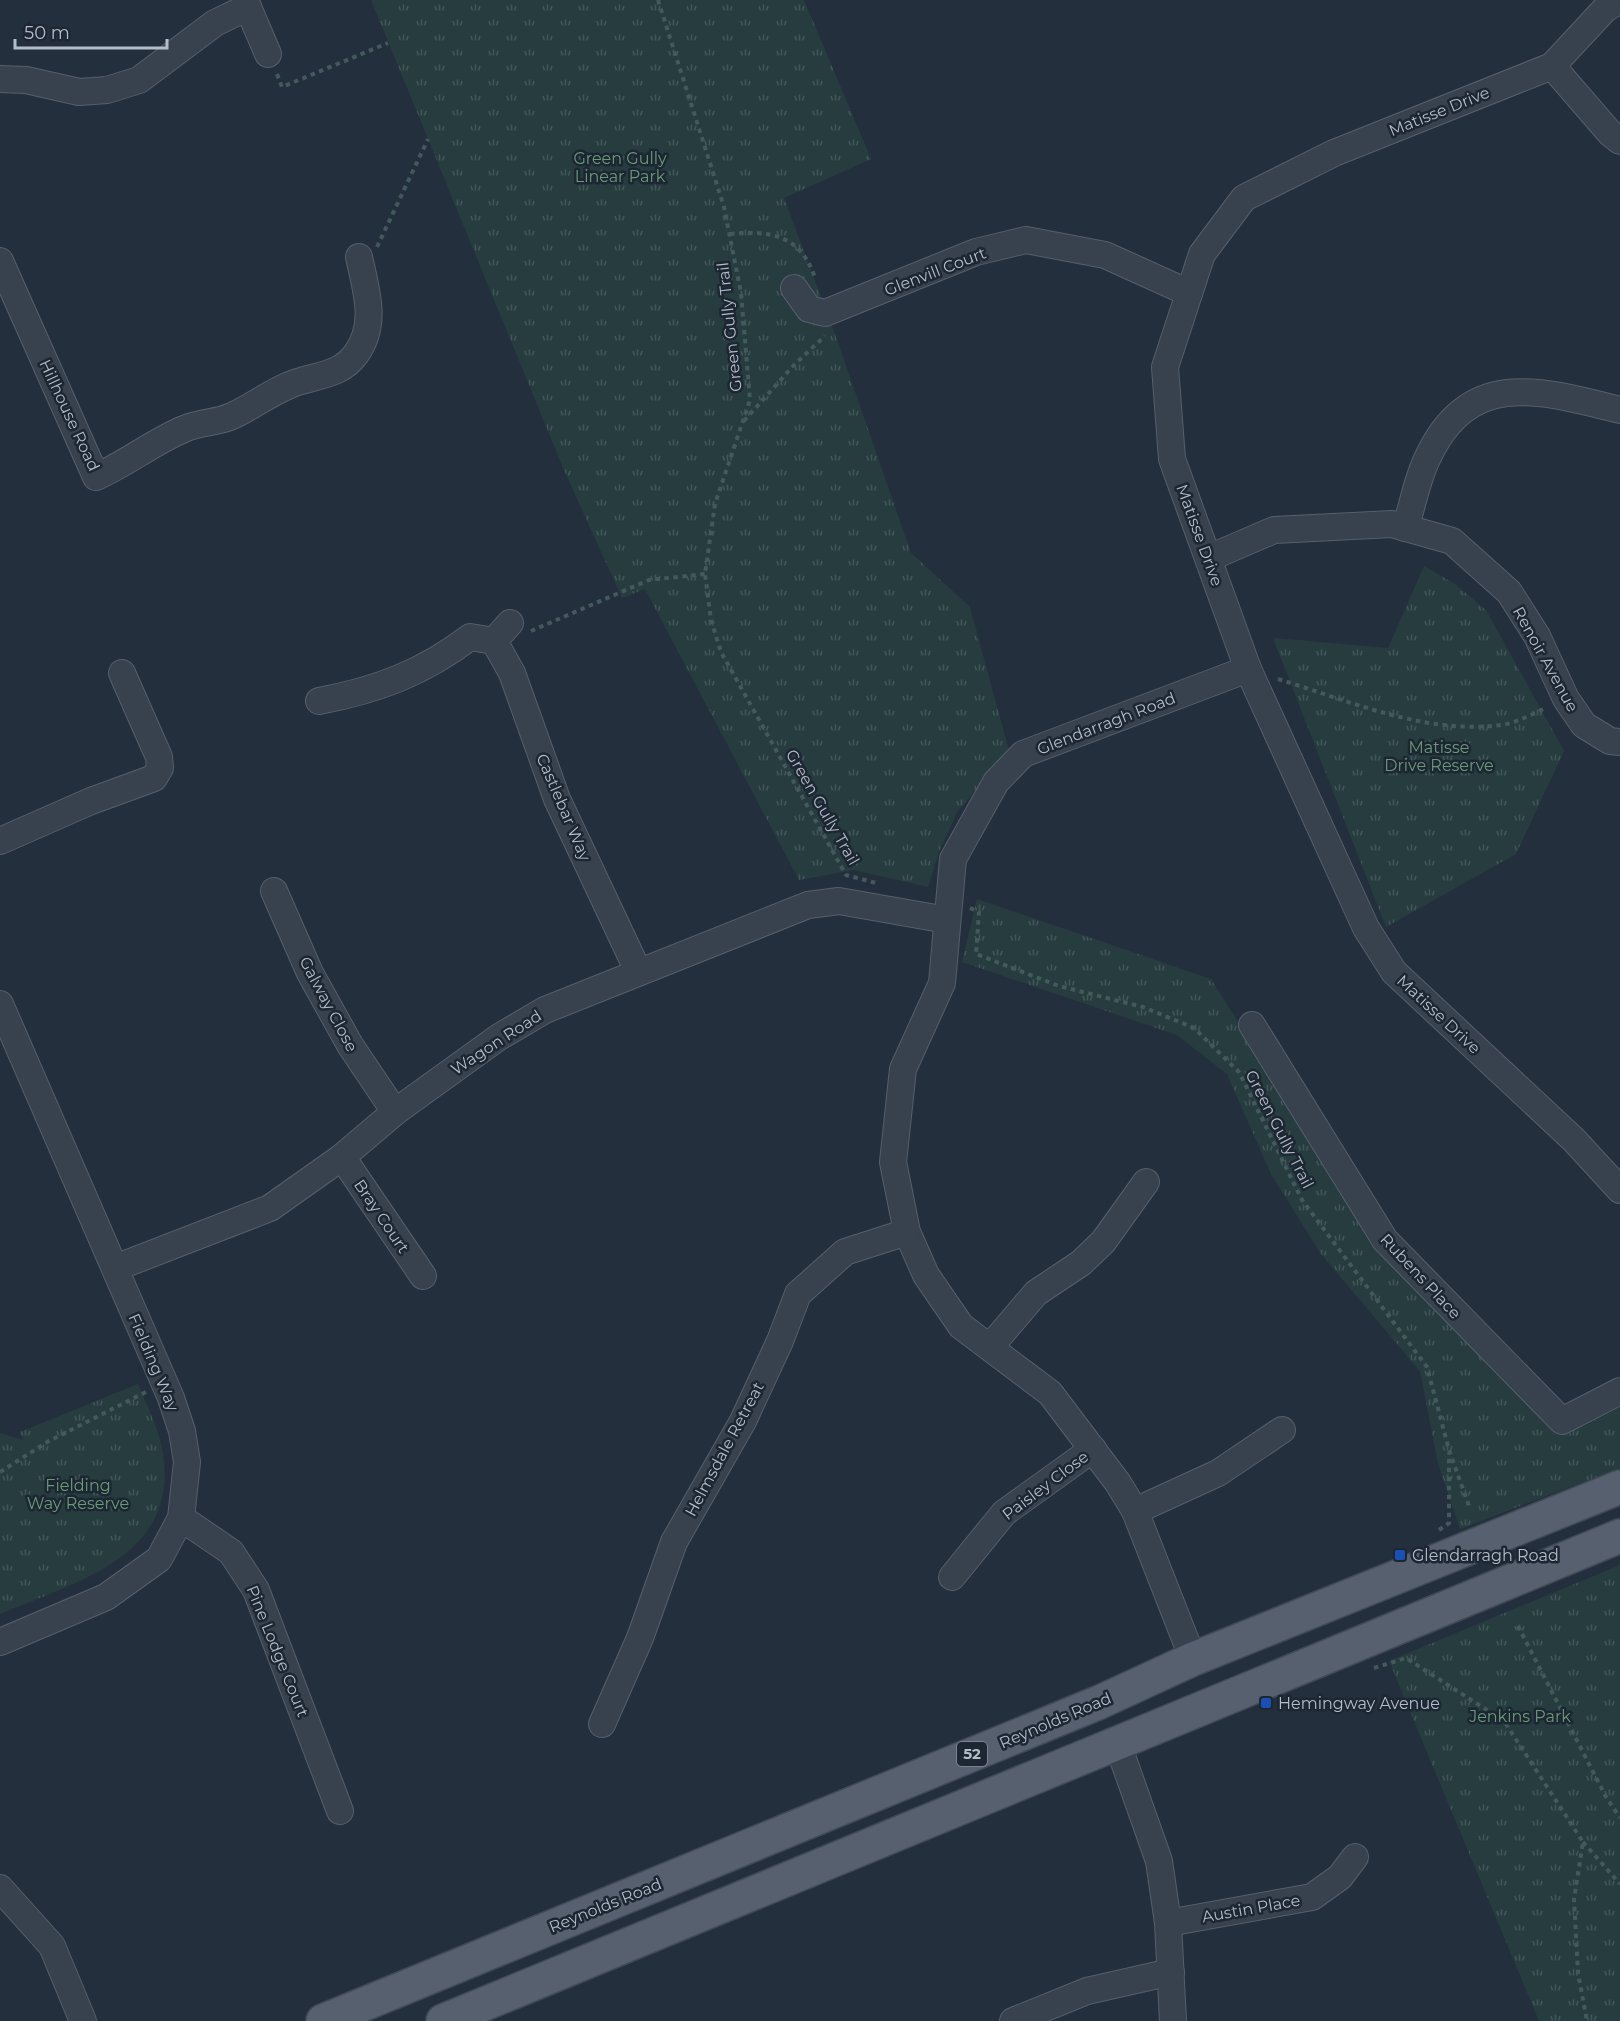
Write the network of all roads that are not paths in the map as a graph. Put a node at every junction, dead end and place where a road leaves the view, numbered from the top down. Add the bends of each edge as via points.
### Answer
1 (247, 4) edge
2 (1612, 5) edge
3 (268, 54) road end
4 (1552, 66) junction
5 (0, 79) edge
6 (1620, 141) edge
7 (0, 261) edge
8 (361, 266) road end
9 (806, 286) road end
10 (1189, 293) junction
11 (1620, 410) edge
12 (1406, 528) junction
13 (1209, 558) junction
14 (1248, 669) junction
15 (122, 673) dead end
16 (319, 701) dead end
17 (1620, 742) edge
18 (0, 841) edge
19 (274, 891) dead end
20 (948, 910) junction
21 (638, 971) junction
22 (0, 1004) edge
23 (1252, 1025) dead end
24 (395, 1112) junction
25 (342, 1157) junction
26 (1146, 1182) dead end
27 (1620, 1190) edge
28 (907, 1232) junction
29 (115, 1268) junction
30 (423, 1276) dead end
31 (990, 1347) junction
32 (1620, 1391) edge
33 (1282, 1430) dead end
34 (1093, 1449) junction
35 (1620, 1487) edge
36 (1135, 1511) junction
37 (181, 1518) junction
38 (1620, 1536) edge
39 (952, 1577) dead end
40 (0, 1642) edge
41 (1192, 1659) junction
42 (1100, 1702) junction
43 (602, 1724) dead end
44 (1117, 1742) junction
45 (340, 1811) dead end
46 (1355, 1857) dead end
47 (0, 1888) edge
48 (1168, 1923) junction
49 (1171, 1972) junction
50 (84, 2021) edge
51 (323, 2021) edge
52 (443, 2021) edge
53 (1013, 2021) edge
54 (1173, 2021) edge

1 - 3 street
1 - 5 street via 139,80 107,90 79,92 26,80
2 - 4 street, Matisse Drive
4 - 6 street
4 - 10 street, Matisse Drive via 1334,153 1244,198 1202,254
7 - 8 street, Hillhouse Road via 96,477 127,464 184,428 231,417 291,385 329,375 356,356 367,335 370,306
9 - 10 street, Glenvill Court via 809,309 825,313 976,252 1026,240 1105,255
10 - 13 street, Matisse Drive via 1165,367 1172,459
11 - 12 street via 1554,393 1517,390 1486,398 1452,418 1427,457
12 - 13 street, Renoir Avenue via 1392,524 1274,530
12 - 17 street, Renoir Avenue via 1452,541 1509,592 1584,725 1610,741
13 - 14 street, Matisse Drive
14 - 20 street, Glendarragh Road via 1023,754 996,782 953,859
14 - 27 street, Matisse Drive via 1366,928 1394,972 1574,1140
15 - 18 street via 159,757 160,768 154,778
16 - 21 street, Castlebar Way via 363,692 438,661 470,637 502,632 512,673 557,799
19 - 24 street, Galway Close via 310,973 344,1035
20 - 21 street, Wagon Road via 839,901 808,905
20 - 28 street, Glendarragh Road via 942,983 903,1069 893,1162
21 - 24 street, Wagon Road via 545,1010 499,1037
22 - 29 street, Fielding Way
23 - 32 street, Rubens Place via 1385,1240 1562,1421
24 - 25 street, Wagon Road
25 - 29 street, Wagon Road via 270,1208
25 - 30 street, Bray Court
26 - 31 street via 1103,1242 1081,1263 1036,1293
28 - 31 street, Glendarragh Road via 926,1275 961,1326
28 - 43 street, Helmsdale Retreat via 845,1252 798,1294 743,1421 674,1542 640,1638
29 - 37 street, Fielding Way via 182,1431 187,1462
31 - 34 street, Glendarragh Road via 1050,1392
33 - 36 street via 1218,1473
34 - 36 street, Glendarragh Road
34 - 39 street, Paisley Close via 1004,1513
35 - 41 main road, Reynolds Road / 52
36 - 41 street, Glendarragh Road
37 - 40 street, Fielding Way via 159,1559 106,1597
37 - 45 street, Pine Lodge Court via 231,1552 256,1590
38 - 44 main road
41 - 42 main road, Reynolds Road / 52
42 - 44 main road
42 - 51 main road, Reynolds Road / 52
44 - 48 street via 1159,1861
44 - 52 main road
46 - 48 street, Austin Place via 1340,1877 1312,1897
47 - 50 street via 52,1946
48 - 49 street
49 - 53 street via 1087,1991
49 - 54 street

